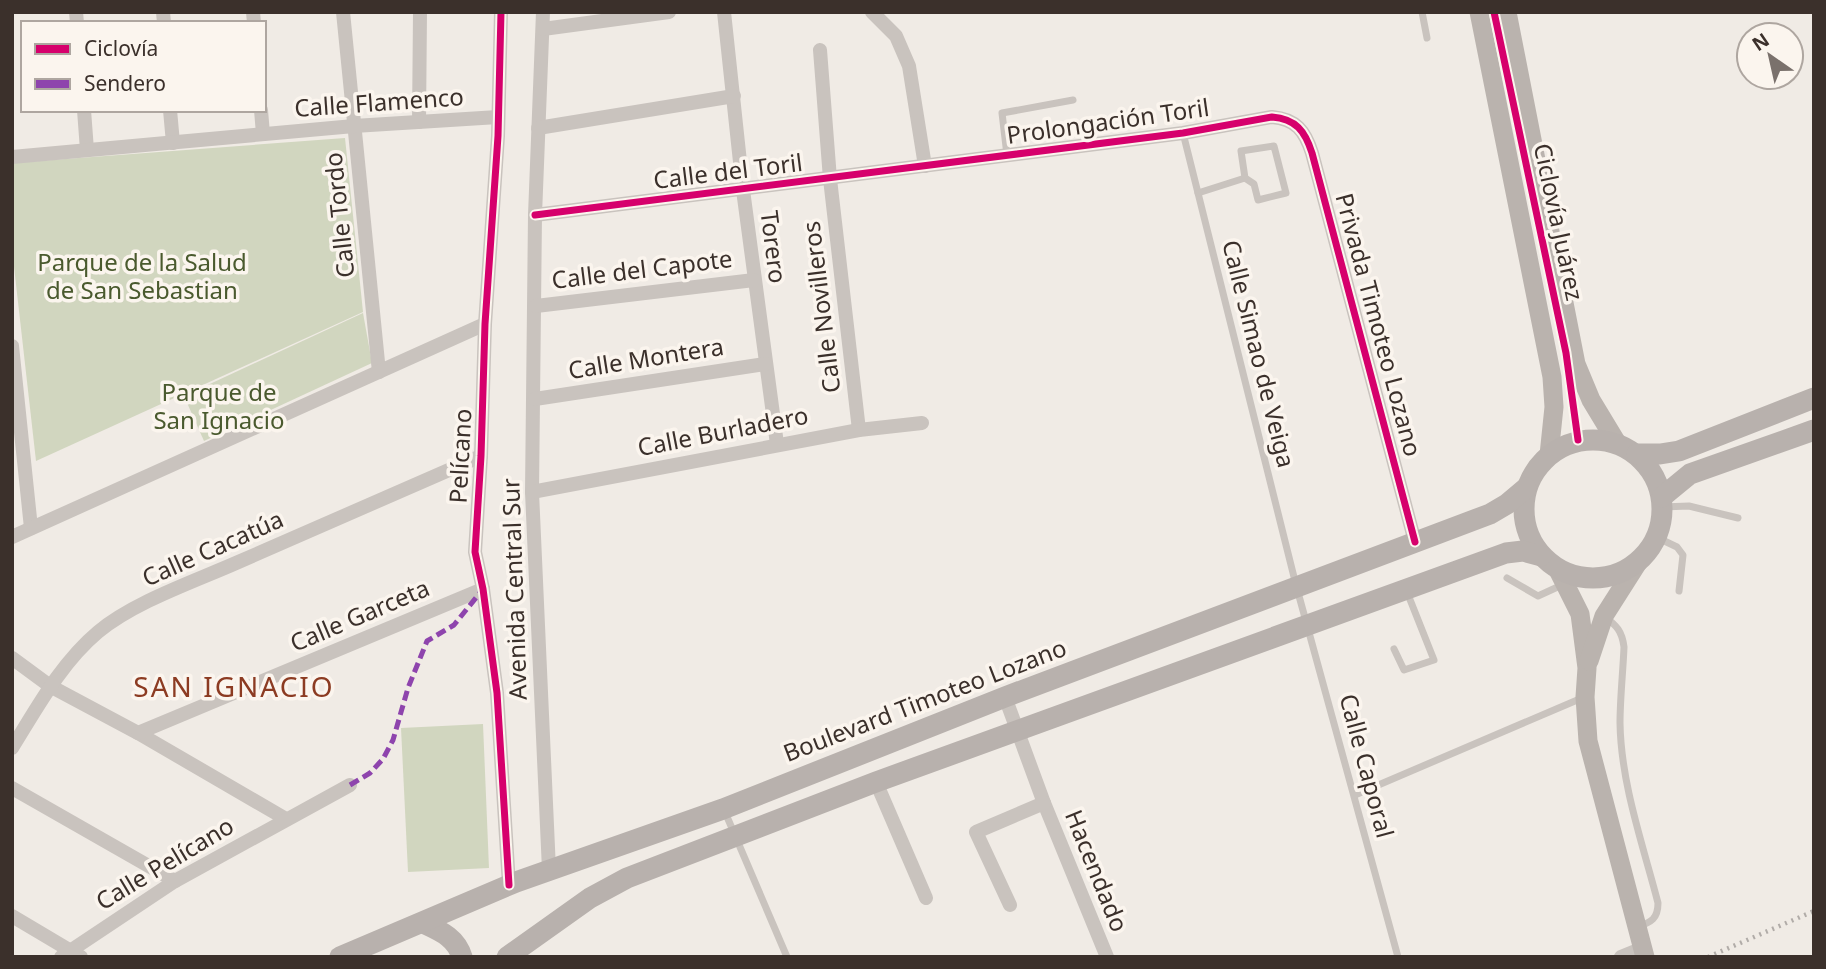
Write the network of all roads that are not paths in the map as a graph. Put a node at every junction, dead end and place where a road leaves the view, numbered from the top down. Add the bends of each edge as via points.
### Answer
1 (343, 12) edge
2 (420, 12) edge
3 (501, 12) edge
4 (543, 12) edge
5 (669, 12) edge
6 (724, 12) edge
7 (872, 12) edge
8 (1422, 12) edge
9 (1479, 12) edge
10 (1507, 12) edge
11 (543, 29) junction
12 (1427, 38) dead end
13 (820, 50) dead end
14 (734, 96) junction
15 (1073, 100) dead end
16 (84, 112) edge
17 (170, 112) edge
18 (261, 112) edge
19 (498, 117) junction
20 (419, 122) junction
21 (1294, 122) joint
22 (354, 126) junction
23 (538, 128) junction
24 (1183, 133) junction
25 (263, 134) junction
26 (173, 143) junction
27 (87, 150) junction
28 (1007, 155) junction
29 (12, 157) edge
30 (925, 166) junction
31 (1245, 178) junction
32 (830, 179) junction
33 (743, 190) junction
34 (1198, 193) junction
35 (535, 215) junction
36 (754, 280) junction
37 (536, 306) junction
38 (485, 324) junction
39 (12, 346) edge
40 (765, 365) junction
41 (379, 372) junction
42 (1814, 398) edge
43 (535, 399) junction
44 (922, 423) dead end
45 (859, 430) junction
46 (1814, 430) edge
47 (1616, 443) junction
48 (777, 444) junction
49 (1637, 454) junction
50 (1549, 455) junction
51 (481, 456) junction
52 (1526, 488) junction
53 (532, 492) junction
54 (1662, 502) junction
55 (1738, 518) dead end
56 (31, 528) junction
57 (12, 537) edge
58 (1656, 537) junction
59 (1415, 542) junction
60 (1639, 561) junction
61 (1555, 569) junction
62 (1507, 578) dead end
63 (1296, 585) junction
64 (483, 589) junction
65 (1406, 589) junction
66 (1679, 592) dead end
67 (1604, 615) junction
68 (1307, 623) junction
69 (1394, 649) dead end
70 (12, 658) edge
71 (1085, 666) junction
72 (1587, 668) junction
73 (50, 686) junction
74 (1004, 696) junction
75 (1585, 697) junction
76 (1098, 700) junction
77 (1017, 730) junction
78 (138, 733) junction
79 (12, 748) edge
80 (876, 782) junction
81 (350, 785) dead end
82 (12, 788) edge
83 (1354, 795) junction
84 (1044, 803) junction
85 (723, 808) junction
86 (286, 819) junction
87 (736, 837) junction
88 (527, 878) junction
89 (175, 881) junction
90 (926, 898) dead end
91 (1010, 905) dead end
92 (12, 916) edge
93 (423, 923) junction
94 (1637, 927) junction
95 (1644, 952) edge
96 (512, 954) edge
97 (71, 955) edge
98 (340, 957) edge
99 (462, 957) edge
100 (788, 957) edge
101 (1107, 957) edge
102 (1398, 957) edge
103 (1621, 957) edge

1 - 22 street, Calle Tordo
2 - 20 street
3 - 19 street, Pelícano
4 - 11 street, Avenida Central Sur
5 - 11 street
6 - 14 street, Torero
7 - 30 street via 895,36 909,66
8 - 12 lane
9 - 50 main road via 1552,377
10 - 47 main road via 1576,364
11 - 23 street, Avenida Central Sur
13 - 32 street, Calle Novilleros
14 - 23 street
14 - 33 street, Torero
15 - 28 lane via 1002,113
16 - 27 street
17 - 26 street
18 - 25 street
19 - 20 street, Calle Flamenco
19 - 38 street, Pelícano
20 - 22 street, Calle Flamenco
21 - 24 street, Prolongación Toril via 1272,117
21 - 59 street, Privada Timoteo Lozano via 1312,153
22 - 25 street, Calle Flamenco
22 - 41 street, Calle Tordo
23 - 35 street, Avenida Central Sur
24 - 28 street, Prolongación Toril
24 - 34 lane, Calle Simao de Veiga
25 - 26 street, Calle Flamenco
26 - 27 street, Calle Flamenco
27 - 29 street, Calle Flamenco
28 - 30 street, Prolongación Toril
30 - 32 street, Calle del Toril
31 - 31 lane via 1241,151 1274,146 1286,193 1258,200 1254,184
31 - 34 lane
32 - 33 street, Calle del Toril
32 - 45 street, Calle Novilleros
33 - 35 street, Calle del Toril
33 - 36 street, Torero
34 - 63 lane, Calle Simao de Veiga
35 - 37 street, Avenida Central Sur
36 - 37 street, Calle del Capote
36 - 40 street, Torero
37 - 43 street, Avenida Central Sur
38 - 41 street
38 - 51 street, Pelícano
39 - 56 street
40 - 43 street, Calle Montera
40 - 48 street, Torero
41 - 56 street
42 - 49 main road via 1679,451
43 - 53 street, Avenida Central Sur
44 - 45 street, Calle Burladero
45 - 48 street, Calle Burladero
46 - 54 main road via 1690,474
47 - 49 main road
47 - 50 main road via 1578,440
48 - 53 street, Calle Burladero
49 - 54 main road via 1657,481
50 - 52 main road
51 - 64 street, Pelícano via 475,552
51 - 73 street, Calle Cacatúa via 125,614 85,644
52 - 59 main road, Boulevard Timoteo Lozano via 1490,514
52 - 61 main road via 1523,506 1531,541
53 - 88 street, Avenida Central Sur
54 - 55 lane
54 - 58 main road
56 - 57 street
58 - 60 main road
58 - 66 lane via 1683,555
59 - 63 main road, Boulevard Timoteo Lozano
60 - 61 main road via 1608,577 1581,577
60 - 67 main road
61 - 62 lane via 1538,596
61 - 65 main road via 1522,551 1506,553
61 - 72 main road via 1580,614
63 - 68 lane, Calle Caporal
63 - 71 main road, Boulevard Timoteo Lozano
64 - 78 street, Calle Garceta
64 - 88 street, Pelícano
65 - 68 main road
65 - 69 lane via 1434,660 1404,670
67 - 72 main road
67 - 94 lane via 1623,636 1622,748 1658,903 1654,920
68 - 76 main road
68 - 83 lane, Calle Caporal
70 - 73 street
71 - 74 main road, Boulevard Timoteo Lozano
71 - 76 main road
72 - 75 main road
73 - 78 street
73 - 79 street, Calle Cacatúa
74 - 77 street, Hacendado
74 - 85 main road, Boulevard Timoteo Lozano
75 - 83 lane
75 - 94 main road via 1588,741
76 - 77 main road
77 - 80 main road
77 - 84 street, Hacendado
78 - 86 street
80 - 87 main road
80 - 90 street
81 - 86 street, Calle Pelícano
82 - 89 street
83 - 102 lane, Calle Caporal
84 - 91 street via 976,832
84 - 101 street, Hacendado
85 - 87 lane
85 - 88 main road, Boulevard Timoteo Lozano
86 - 89 street, Calle Pelícano
87 - 96 main road via 627,878 590,898
87 - 100 lane
88 - 93 main road, Boulevard Timoteo Lozano
89 - 97 street, Calle Pelícano
92 - 97 street
93 - 98 main road, Boulevard Timoteo Lozano
93 - 99 main road via 447,934
94 - 95 main road
95 - 103 street

